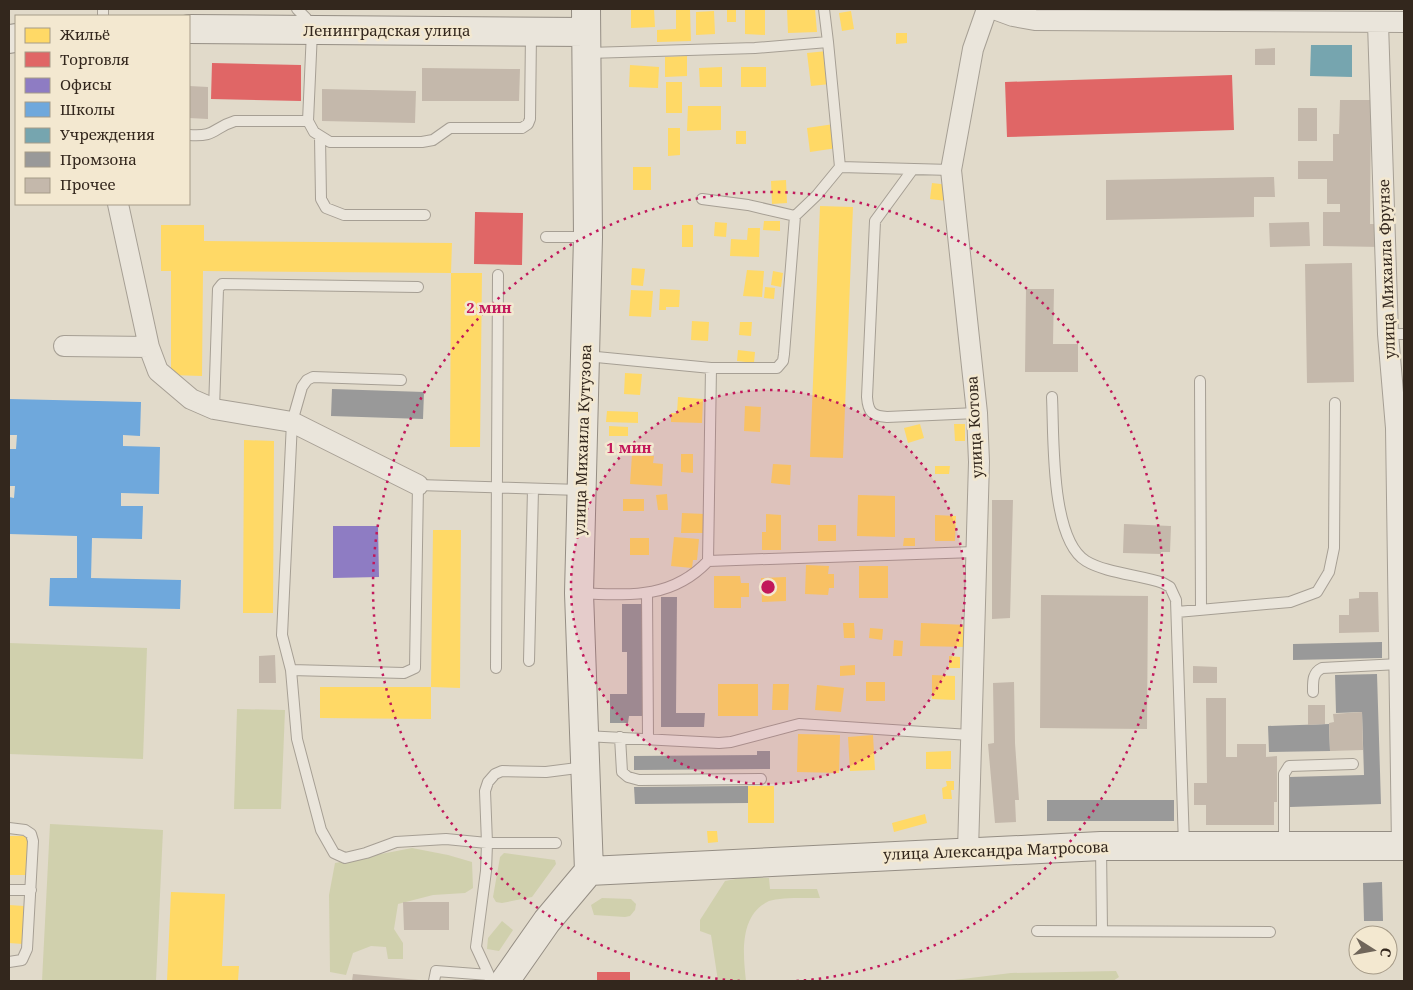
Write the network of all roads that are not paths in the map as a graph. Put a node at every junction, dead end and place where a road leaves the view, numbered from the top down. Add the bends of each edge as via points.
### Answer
1 (297, 9) edge
2 (824, 9) edge
3 (987, 9) edge
4 (994, 9) edge
5 (1098, 14) edge
6 (1404, 22) edge
7 (1378, 23) junction
8 (190, 29) edge
9 (312, 31) junction
10 (531, 32) junction
11 (586, 32) edge
12 (828, 42) junction
13 (308, 121) junction
14 (190, 136) edge
15 (320, 137) junction
16 (840, 167) junction
17 (913, 169) junction
18 (951, 170) junction
19 (702, 199) dead end
20 (118, 205) edge
21 (425, 215) dead end
22 (795, 216) junction
23 (546, 237) dead end
24 (588, 237) junction
25 (498, 275) dead end
26 (418, 286) dead end
27 (1396, 334) edge
28 (64, 346) dead end
29 (149, 347) junction
30 (586, 356) junction
31 (711, 368) junction
32 (401, 380) dead end
33 (1200, 381) dead end
34 (1052, 397) dead end
35 (1335, 403) dead end
36 (214, 409) junction
37 (977, 413) junction
38 (292, 422) junction
39 (1400, 427) edge
40 (418, 484) junction
41 (498, 488) junction
42 (533, 489) junction
43 (582, 490) junction
44 (975, 552) junction
45 (708, 561) junction
46 (578, 593) junction
47 (647, 593) junction
48 (1201, 609) junction
49 (1177, 612) junction
50 (529, 661) dead end
51 (1399, 664) junction
52 (496, 668) dead end
53 (290, 670) junction
54 (1313, 692) dead end
55 (970, 735) junction
56 (584, 736) junction
57 (620, 737) junction
58 (648, 738) junction
59 (1402, 752) edge
60 (1353, 764) dead end
61 (586, 767) junction
62 (761, 779) dead end
63 (9, 828) edge
64 (487, 843) junction
65 (556, 843) dead end
66 (1100, 846) junction
67 (1184, 846) junction
68 (1284, 846) junction
69 (1403, 846) edge
70 (968, 851) junction
71 (589, 871) junction
72 (9, 890) edge
73 (31, 890) junction
74 (1037, 931) dead end
75 (1102, 931) junction
76 (1270, 932) dead end
77 (9, 962) edge
78 (495, 979) edge
79 (434, 981) edge

1 - 9 lane
2 - 12 lane
3 - 18 street, улица Котова via 973,49
4 - 5 street via 1035,20
5 - 7 street
6 - 7 street
7 - 27 street, улица Михаила Фрунзе
8 - 9 street, Ленинградская улица
9 - 10 street, Ленинградская улица
9 - 13 lane
10 - 11 street, Ленинградская улица
10 - 15 lane via 530,119 522,128 450,128 433,140 422,142 330,142
11 - 12 lane via 755,48
11 - 24 street, улица Михаила Кутузова
12 - 16 lane
13 - 14 lane via 234,121 209,135
13 - 15 lane
15 - 21 lane via 321,199 326,208 344,215
16 - 17 lane
16 - 22 lane
17 - 18 lane
17 - 37 lane via 875,221 869,411 887,418
18 - 37 street, улица Котова
19 - 22 lane
20 - 29 street
22 - 31 lane via 783,361 777,368
23 - 24 lane
24 - 30 street, улица Михаила Кутузова
25 - 41 lane
26 - 36 lane via 222,284 218,289
27 - 39 street, улица Михаила Фрунзе
28 - 29 street
29 - 36 street via 158,371 191,399
30 - 31 lane
30 - 43 street, улица Михаила Кутузова
31 - 45 lane
32 - 38 lane via 313,377 302,387
33 - 48 lane
34 - 49 lane via 1058,498 1070,544 1088,562 1156,580 1170,587
35 - 48 lane via 1334,548 1324,582 1317,592 1290,602
36 - 38 street
37 - 44 street, улица Котова via 979,462
38 - 40 street
38 - 53 lane via 282,635
39 - 51 street, улица Михаила Фрунзе
40 - 41 lane
40 - 53 lane via 415,668 404,673
41 - 42 lane
41 - 52 lane
42 - 43 lane
42 - 50 lane
43 - 46 street, улица Михаила Кутузова
44 - 45 lane
44 - 55 street, улица Котова
45 - 47 lane via 682,583
46 - 47 lane
46 - 56 street, улица Михаила Кутузова
47 - 58 lane
48 - 49 lane
49 - 67 lane
51 - 54 lane via 1322,668 1314,676
51 - 59 street, улица Михаила Фрунзе
53 - 64 lane via 297,739 321,830 334,853 345,858 396,842 446,838
55 - 58 lane via 799,724 731,742
55 - 70 street, улица Котова
56 - 57 lane
56 - 61 street, улица Михаила Кутузова
57 - 58 lane
57 - 62 lane via 622,772 628,777 639,780
59 - 69 street, улица Михаила Фрунзе
60 - 68 lane via 1289,766 1284,774
61 - 64 lane via 495,774 485,791
61 - 71 street, улица Михаила Кутузова
63 - 73 lane via 31,834
64 - 65 lane
64 - 78 lane via 476,947
66 - 67 street, улица Александра Матросова
66 - 70 street, улица Александра Матросова
66 - 75 lane
67 - 68 street, улица Александра Матросова
68 - 69 street, улица Александра Матросова
70 - 71 street, улица Александра Матросова
71 - 78 street
72 - 73 lane
73 - 77 lane via 27,949 22,960
74 - 75 lane
75 - 76 lane
78 - 79 lane via 436,971

